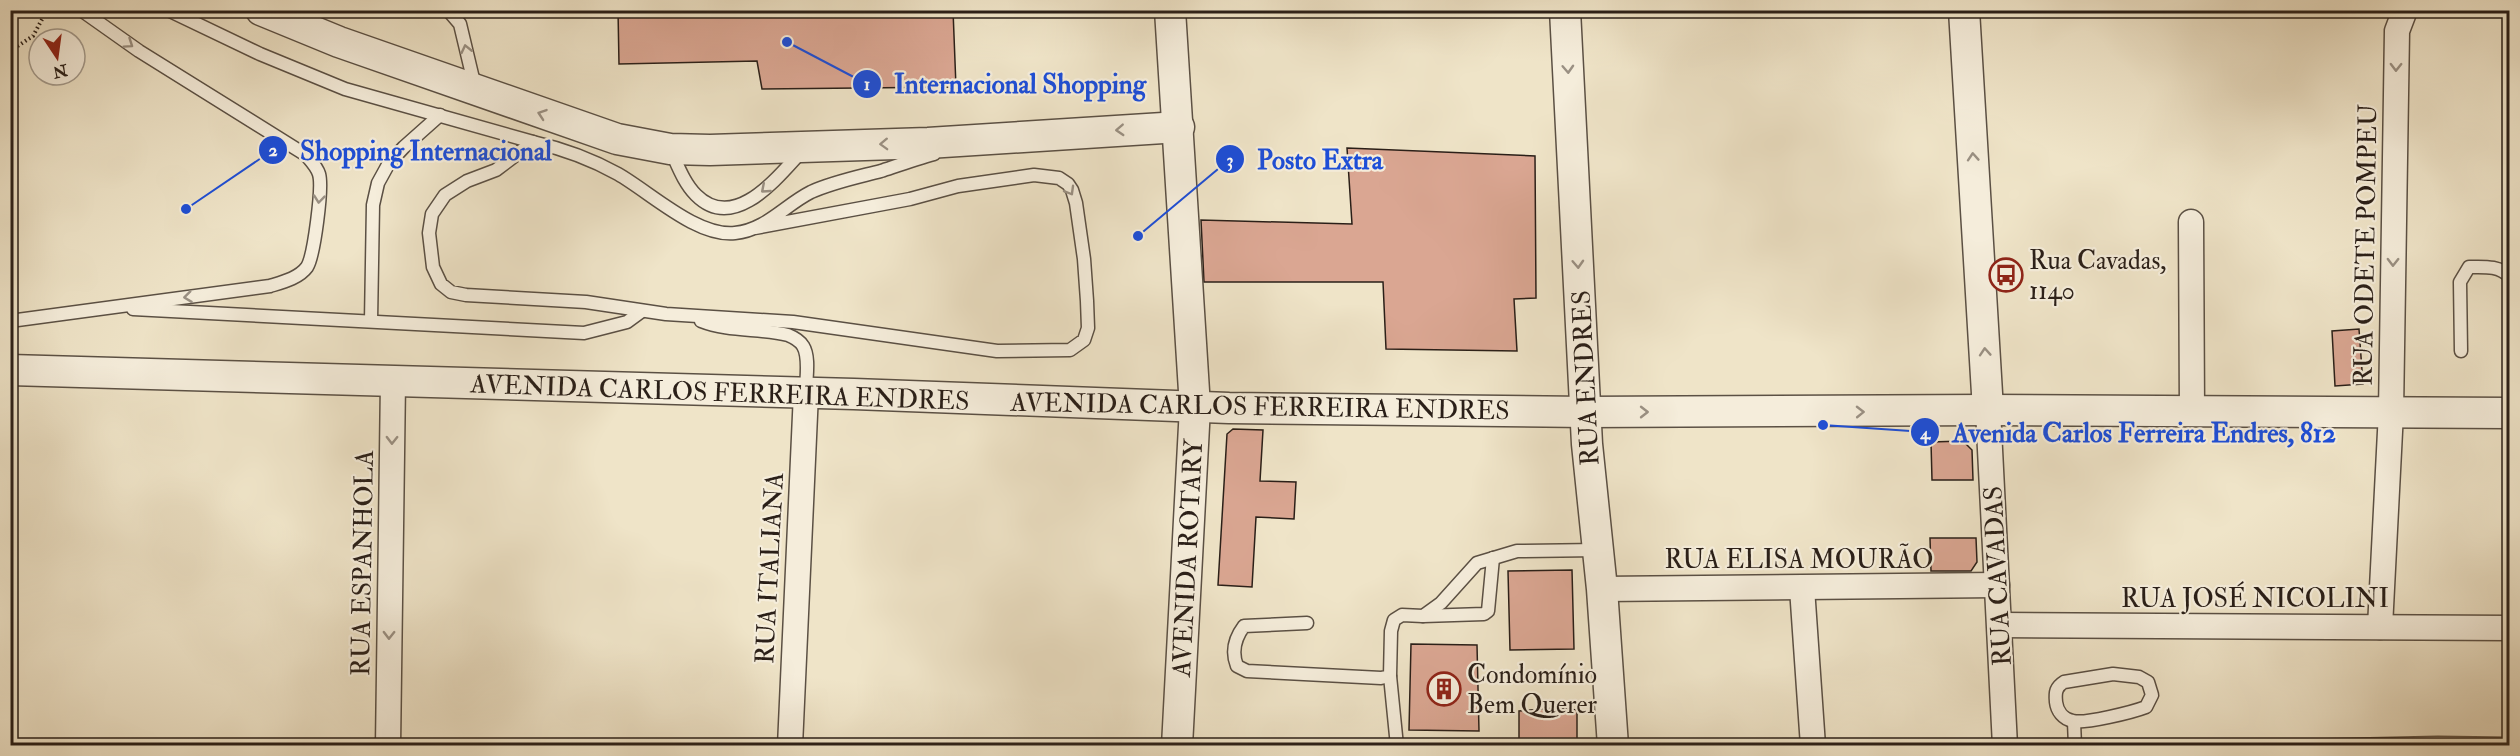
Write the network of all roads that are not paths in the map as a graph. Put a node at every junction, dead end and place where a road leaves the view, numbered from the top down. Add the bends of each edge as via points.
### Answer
1 (168, 10) edge
2 (448, 10) edge
3 (1170, 10) edge
4 (1565, 10) edge
5 (1964, 10) edge
6 (2406, 10) edge
7 (81, 11) edge
8 (268, 12) edge
9 (476, 91) junction
10 (440, 115) junction
11 (1179, 127) junction
12 (989, 137) junction
13 (533, 142) junction
14 (806, 147) junction
15 (670, 149) junction
16 (2191, 222) dead end
17 (755, 228) junction
18 (2510, 277) edge
19 (104, 308) junction
20 (642, 311) junction
21 (689, 316) junction
22 (10, 321) edge
23 (371, 321) junction
24 (2461, 351) dead end
25 (10, 370) edge
26 (393, 381) junction
27 (806, 393) junction
28 (1195, 407) junction
29 (1988, 410) junction
30 (2192, 411) junction
31 (1586, 412) junction
32 (2391, 412) junction
33 (2510, 412) edge
34 (1598, 550) junction
35 (1493, 558) junction
36 (1997, 585) junction
37 (1802, 588) junction
38 (1602, 589) junction
39 (1423, 616) junction
40 (1307, 623) dead end
41 (2000, 626) junction
42 (2380, 627) junction
43 (2510, 628) edge
44 (1390, 676) junction
45 (2074, 722) junction
46 (2510, 744) edge
47 (388, 746) edge
48 (790, 746) edge
49 (1177, 746) edge
50 (1396, 746) edge
51 (1613, 746) edge
52 (1813, 746) edge
53 (2004, 746) edge
54 (2076, 746) edge
55 (2301, 746) edge

1 - 10 lane via 345,89
9 -> 2 lane via 460,24
3 - 11 street, AVENIDA ROTARY
4 -> 31 street, RUA ENDRES
29 -> 5 street, RUA CAVADAS
6 -> 32 street, RUA ODETE POMPEU via 2397,31
7 -> 19 lane via 306,155 316,167 320,184 312,258 298,275 247,290
8 - 9 street
15 -> 9 street via 617,140
10 - 13 lane
10 - 23 lane via 389,163 378,183 373,205
11 -> 12 street
11 - 28 street, AVENIDA ROTARY
12 -> 14 street
12 - 17 lane via 810,193
13 - 17 lane via 579,154 711,230 734,234
13 - 20 lane via 496,170 445,195 432,214 429,233 433,267 441,284 451,292 466,295 559,299
14 - 15 street
14 -> 15 lane via 753,199 721,208 696,195
16 - 30 street
17 -> 21 lane via 910,199 945,188 1034,175 1059,178 1068,184 1076,203 1088,328 1084,340 1070,350 997,351 793,322
18 - 24 lane via 2492,267 2469,267 2460,282
19 - 22 lane
19 - 23 lane
20 - 21 lane
20 - 23 lane via 627,322 584,333
21 - 27 lane via 724,328 789,336 799,341 806,357
25 - 26 street, AVENIDA CARLOS FERREIRA ENDRES
26 - 27 street, AVENIDA CARLOS FERREIRA ENDRES
26 -> 47 street, RUA ESPANHOLA
27 - 28 street, AVENIDA CARLOS FERREIRA ENDRES
27 - 48 street, RUA ITALIANA
28 - 31 street, AVENIDA CARLOS FERREIRA ENDRES
28 - 49 street, AVENIDA ROTARY
29 - 30 street, AVENIDA CARLOS FERREIRA ENDRES
31 -> 29 street, AVENIDA CARLOS FERREIRA ENDRES
29 - 36 street, RUA CAVADAS
30 - 32 street, AVENIDA CARLOS FERREIRA ENDRES
31 - 34 street, RUA ENDRES
32 - 33 street, AVENIDA CARLOS FERREIRA ENDRES
32 - 42 street, RUA ODETE POMPEU
34 - 35 lane via 1517,551
34 - 38 street, RUA ENDRES
35 - 39 lane via 1477,563 1441,603
35 - 39 lane via 1488,611
36 - 37 street, RUA ELISA MOURÃO
36 - 41 street, RUA CAVADAS
37 - 38 street, RUA ELISA MOURÃO
37 - 52 street
38 - 51 street, RUA ENDRES
39 - 44 lane via 1402,615 1394,620
40 - 44 lane via 1245,626 1235,638 1237,666 1247,671
41 - 42 street, RUA JOSÉ NICOLINI
41 - 53 street, RUA CAVADAS
42 - 43 street, RUA JOSÉ NICOLINI
44 - 50 lane
45 - 45 lane via 2062,717 2057,707 2055,692 2064,682 2113,674 2139,676 2148,682 2152,695 2146,707
45 - 54 lane
46 - 55 lane

